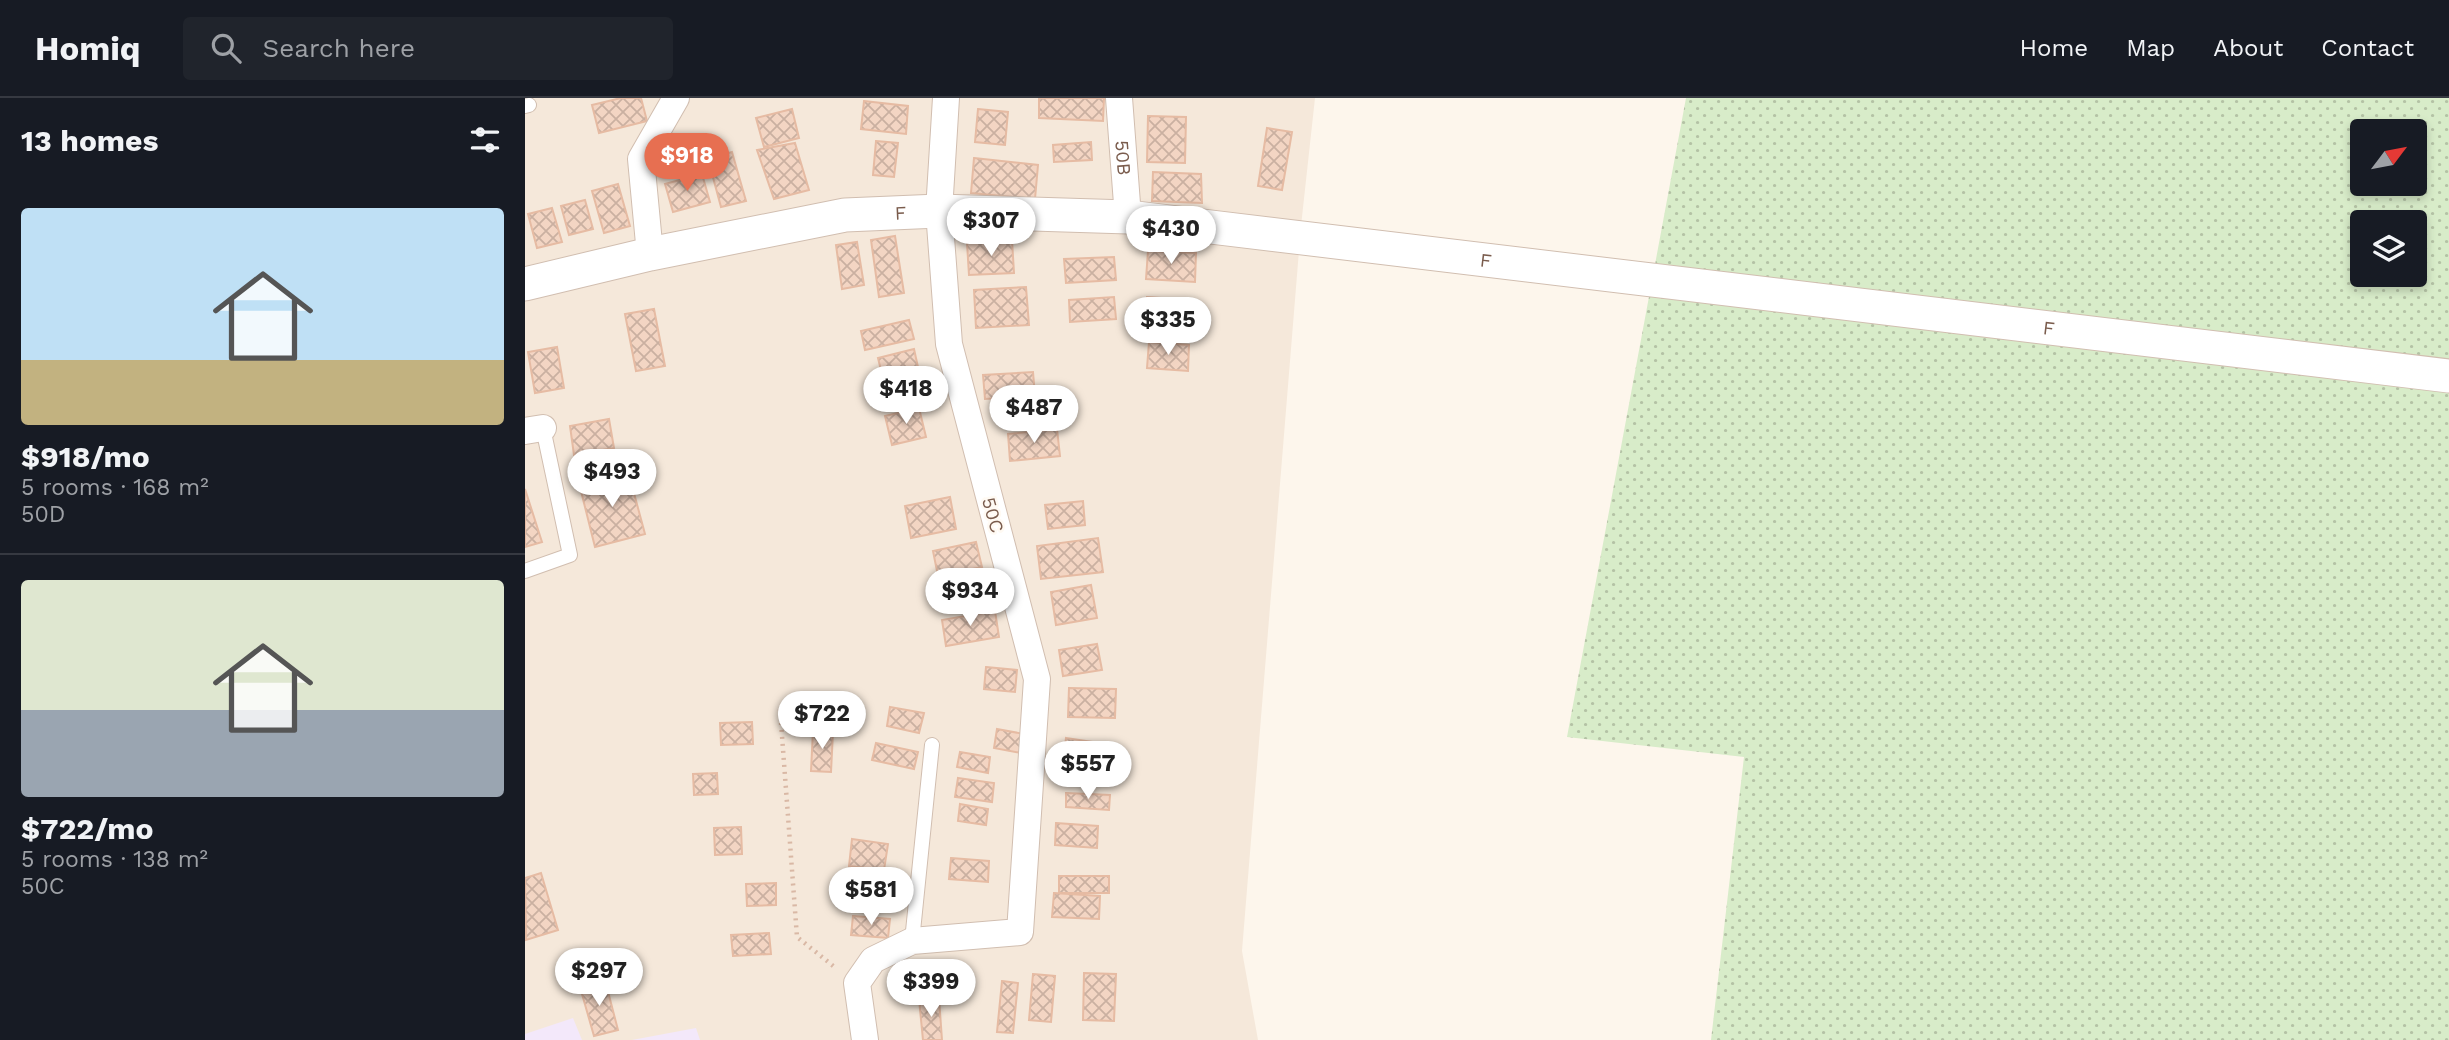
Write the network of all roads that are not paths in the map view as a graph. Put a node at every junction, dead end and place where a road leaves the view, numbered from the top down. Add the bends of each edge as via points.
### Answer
1 (676, 98) edge
2 (946, 98) edge
3 (1119, 98) edge
4 (939, 211) junction
5 (1128, 217) junction
6 (650, 254) junction
7 (525, 284) edge
8 (2449, 376) edge
9 (534, 430) edge
10 (525, 571) edge
11 (932, 745) dead end
12 (912, 941) junction
13 (865, 1040) edge

1 - 6 street via 641,159
2 - 4 street, 50C
3 - 5 street, 50B
4 - 5 street, F
4 - 6 street, F via 845,215
4 - 12 street, 50C via 949,344 1037,679 1020,932
5 - 8 street, F
6 - 7 street, F
9 - 10 lane via 570,555
11 - 12 lane
12 - 13 street via 873,960 857,986

